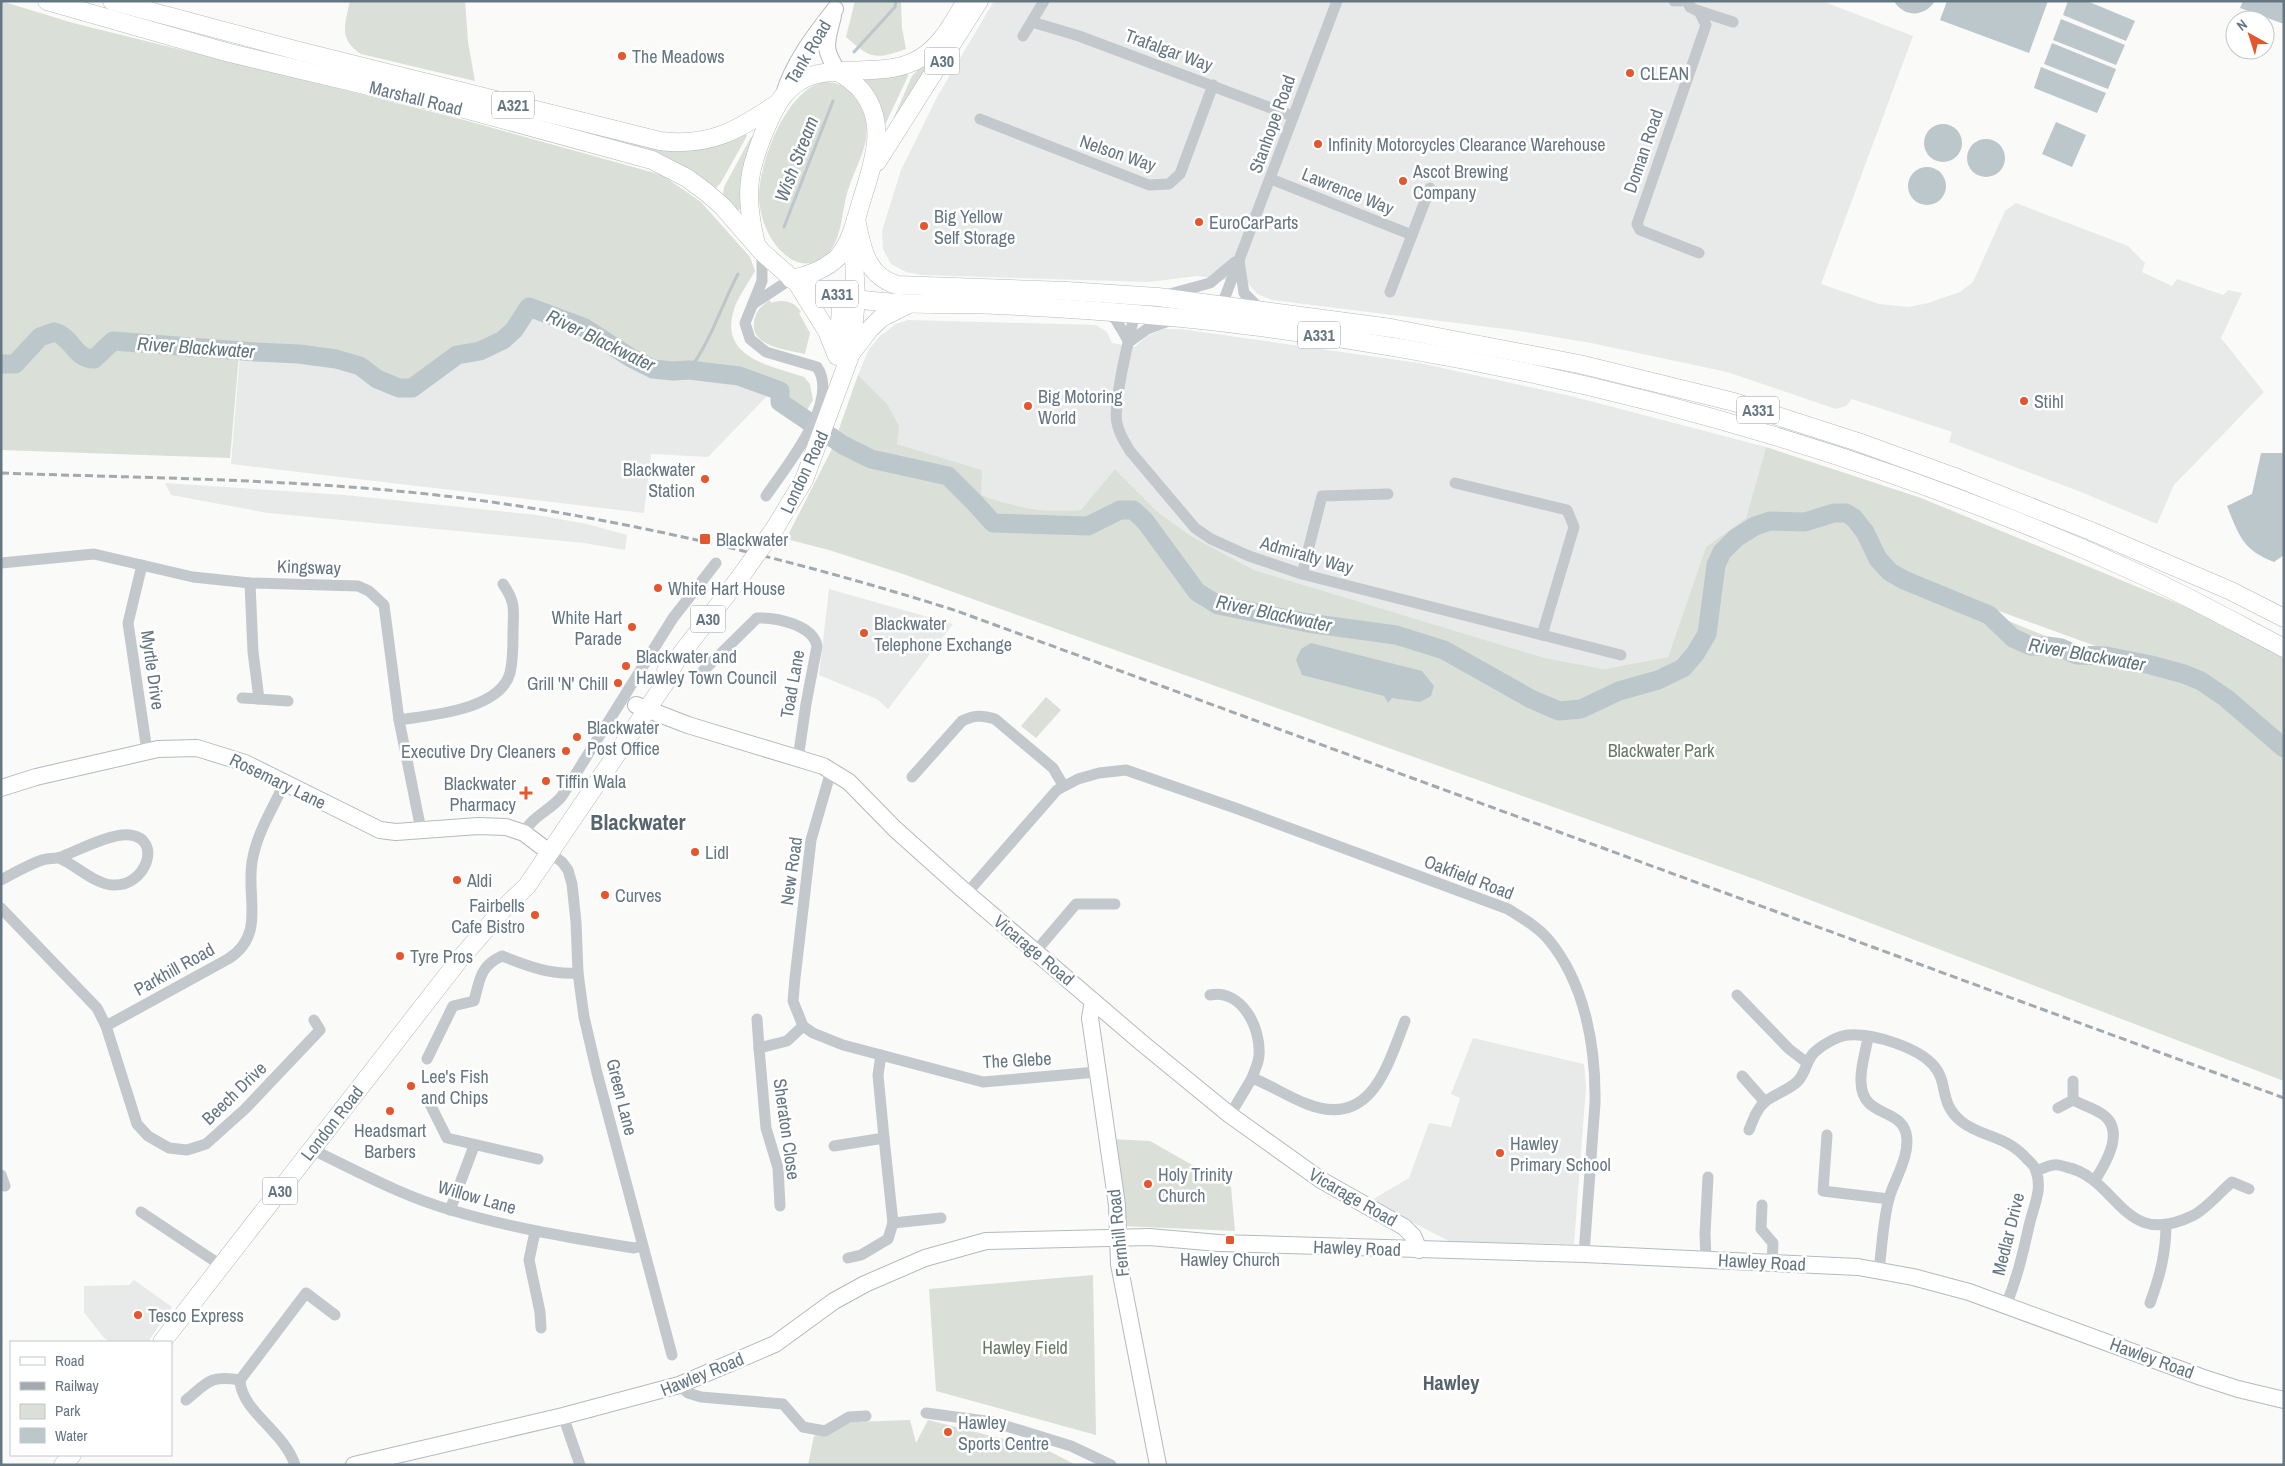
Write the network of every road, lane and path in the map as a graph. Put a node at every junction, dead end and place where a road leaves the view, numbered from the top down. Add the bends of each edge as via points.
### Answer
1 (48, 1) edge
2 (112, 1) edge
3 (966, 1) edge
4 (979, 1) edge
5 (1044, 1) edge
6 (1337, 1) edge
7 (1674, 1) edge
8 (1680, 1) edge
9 (1687, 1) edge
10 (837, 5) edge
11 (1698, 11) junction
12 (1032, 22) junction
13 (1733, 22) dead end
14 (1023, 36) dead end
15 (839, 72) junction
16 (1213, 85) junction
17 (780, 100) junction
18 (1292, 116) junction
19 (980, 119) dead end
20 (872, 169) junction
21 (1271, 179) junction
22 (1430, 188) dead end
23 (854, 224) junction
24 (1412, 235) junction
25 (760, 249) junction
26 (1699, 253) dead end
27 (1238, 259) junction
28 (794, 281) junction
29 (889, 283) junction
30 (1390, 292) dead end
31 (853, 295) junction
32 (1138, 296) junction
33 (1158, 297) junction
34 (912, 303) junction
35 (753, 304) junction
36 (1222, 305) junction
37 (1260, 309) junction
38 (1108, 312) junction
39 (1134, 314) junction
40 (1178, 318) junction
41 (1217, 323) junction
42 (1129, 342) junction
43 (844, 354) junction
44 (828, 398) junction
45 (812, 442) junction
46 (1455, 482) dead end
47 (1388, 494) dead end
48 (766, 496) dead end
49 (1, 563) edge
50 (716, 563) dead end
51 (142, 565) junction
52 (1302, 574) junction
53 (250, 583) junction
54 (503, 584) dead end
55 (2284, 618) edge
56 (1542, 635) junction
57 (2284, 648) edge
58 (1621, 655) dead end
59 (701, 673) dead end
60 (242, 698) dead end
61 (259, 699) junction
62 (288, 701) dead end
63 (635, 704) junction
64 (399, 720) junction
65 (147, 751) junction
66 (798, 759) junction
67 (831, 771) junction
68 (912, 778) dead end
69 (285, 782) junction
70 (1063, 786) junction
71 (1, 788) edge
72 (566, 798) junction
73 (421, 830) junction
74 (524, 832) junction
75 (545, 848) junction
76 (59, 858) junction
77 (1, 880) edge
78 (967, 894) junction
79 (1115, 904) dead end
80 (1, 908) edge
81 (1036, 951) junction
82 (578, 973) junction
83 (1210, 995) dead end
84 (1737, 995) dead end
85 (1093, 1001) junction
86 (757, 1019) dead end
87 (314, 1020) dead end
88 (1405, 1021) dead end
89 (106, 1026) junction
90 (802, 1026) junction
91 (1868, 1037) junction
92 (759, 1048) junction
93 (881, 1055) junction
94 (427, 1059) dead end
95 (1806, 1062) junction
96 (1097, 1072) junction
97 (1742, 1076) dead end
98 (1252, 1078) junction
99 (2073, 1081) dead end
100 (2073, 1100) junction
101 (1765, 1102) junction
102 (431, 1106) dead end
103 (2058, 1108) dead end
104 (1230, 1115) junction
105 (1748, 1130) dead end
106 (1827, 1135) dead end
107 (884, 1138) junction
108 (474, 1146) junction
109 (834, 1146) dead end
110 (311, 1149) junction
111 (538, 1159) dead end
112 (2036, 1171) junction
113 (1708, 1177) dead end
114 (2094, 1180) junction
115 (2249, 1189) dead end
116 (1889, 1199) junction
117 (1762, 1205) dead end
118 (780, 1206) dead end
119 (450, 1210) junction
120 (141, 1212) dead end
121 (941, 1218) dead end
122 (893, 1223) junction
123 (2166, 1224) junction
124 (535, 1232) junction
125 (1119, 1243) junction
126 (642, 1246) junction
127 (1419, 1250) junction
128 (1584, 1254) junction
129 (848, 1258) dead end
130 (1706, 1259) junction
131 (1772, 1262) junction
132 (222, 1266) junction
133 (1879, 1270) junction
134 (2150, 1304) dead end
135 (2006, 1305) junction
136 (335, 1315) dead end
137 (541, 1328) dead end
138 (163, 1341) edge
139 (672, 1355) dead end
140 (240, 1380) junction
141 (679, 1385) junction
142 (186, 1400) dead end
143 (2284, 1400) edge
144 (926, 1413) dead end
145 (563, 1416) junction
146 (866, 1416) dead end
147 (295, 1465) edge
148 (354, 1465) edge
149 (580, 1465) edge
150 (1111, 1465) edge
151 (1158, 1465) edge

1 - 25 main road, Marshall Road / A321 via 217,50 461,108 642,156 706,192
2 - 17 main road, Marshall Road / A321 via 660,141 687,143 713,140 746,124
3 - 15 main road, A30 via 940,42 914,61 896,67
4 - 20 main road, A30
5 - 12 street
6 - 18 street, Stanhope Road
7 - 8 street
9 - 11 street
10 - 15 street, Tank Road via 827,48 828,56
10 - 17 street, Tank Road via 797,62
11 - 13 street
11 - 26 street, Doman Road via 1706,25 1637,224 1640,230
12 - 14 street
12 - 16 street, Trafalgar Way
15 - 17 main road via 808,77
15 - 20 main road via 858,88 873,112 876,147
16 - 18 street, Trafalgar Way
16 - 19 street, Nelson Way via 1180,174 1169,184 1149,186
17 - 25 main road via 756,155 750,178 750,207
18 - 21 street, Stanhope Road
20 - 23 main road
21 - 24 street, Lawrence Way
21 - 27 street, Stanhope Road
22 - 24 street
23 - 28 main road via 843,250 830,264
23 - 29 main road, A331 via 867,263
23 - 31 main road, London Road / A30
24 - 30 street
25 - 28 main road
25 - 35 street via 763,276
27 - 33 street, Stanhope Road via 1210,282
27 - 36 street, Stanhope Road
27 - 37 street via 1244,293
28 - 31 main road, A331
28 - 35 street
28 - 43 main road
29 - 31 main road via 866,282
29 - 32 main road, A331
31 - 34 main road, A331
31 - 43 main road, London Road / A30
32 - 33 main road, A331
32 - 39 street, Admiralty Way
33 - 36 main road, A331
34 - 38 main road, A331
34 - 43 main road via 882,318
35 - 44 street via 745,323 750,339 766,352 817,367
36 - 37 main road, A331
36 - 41 main road
37 - 55 main road, A331 via 1464,341 1578,364 1734,402 1858,442 2019,502 2231,591
38 - 39 main road, A331
38 - 42 street
39 - 40 main road, A331
39 - 42 street, Admiralty Way
40 - 41 main road, A331
40 - 42 street via 1155,325
41 - 57 main road, A331 via 1374,343 1483,363 1578,383 1730,422 1832,454 1971,504 2146,577
42 - 52 street, Admiralty Way via 1118,394 1116,422 1130,452 1195,528 1249,556
43 - 44 main road, London Road / A30
44 - 45 street
44 - 45 main road, London Road / A30 via 830,414
45 - 48 street
45 - 63 main road, London Road / A30, bridge via 804,480 776,528 675,662
46 - 56 street via 1567,510 1574,527
47 - 52 street via 1322,496
49 - 51 street, Kingsway via 94,554
50 - 63 street via 673,618
51 - 53 street, Kingsway via 193,577
51 - 65 street, Myrtle Drive via 128,623
52 - 56 street, Admiralty Way
53 - 61 street
53 - 64 street, Kingsway via 358,586 384,605
54 - 64 street via 513,598 513,647 510,673 500,690 470,706
56 - 58 street, Admiralty Way
59 - 66 street, Toad Lane via 757,618 770,617 805,629 816,639 817,646
60 - 61 street
61 - 62 street
63 - 66 street, Vicarage Road via 688,725
63 - 72 main road, London Road / A30
63 - 75 main road, London Road / A30
64 - 73 street, Kingsway
65 - 69 street, Rosemary Lane via 185,747 209,750
65 - 71 street, Rosemary Lane
66 - 67 street, Vicarage Road
67 - 78 street, Vicarage Road via 849,782
67 - 90 street, New Road via 811,840 795,978 793,1001
68 - 70 street via 962,721 970,716 983,715 995,719 1053,768
69 - 73 street, Rosemary Lane via 380,830
69 - 89 street, Parkhill Road via 256,843 252,859 252,925 247,942 228,959
70 - 78 street
70 - 128 street, Oakfield Road via 1099,773 1135,772 1508,909 1547,938 1572,978 1591,1042 1595,1080
72 - 74 street via 528,824
72 - 75 main road, London Road / A30
73 - 74 street, Rosemary Lane via 495,826
74 - 75 street, Rosemary Lane
75 - 82 street, Green Lane via 562,862 572,884
75 - 110 main road, London Road / A30 via 512,888 505,907 470,945
76 - 76 street via 97,881 112,886 139,876 148,860 148,850 140,839 131,835 90,844
76 - 77 street via 44,859
78 - 81 street, Vicarage Road
79 - 81 street via 1076,904
80 - 89 street via 97,1008
81 - 85 street, Vicarage Road
82 - 94 street via 539,970 502,956 492,960 484,968 474,1001 453,1006
82 - 126 street, Green Lane via 597,1073
83 - 98 street via 1219,993 1233,999 1255,1026 1259,1057
84 - 95 street via 1789,1049
85 - 96 street, Fernhill Road via 1090,1018
85 - 104 street, Vicarage Road
86 - 92 street, Sheraton Close
87 - 89 street, Beech Drive via 320,1030 245,1109 206,1144 187,1150 169,1148 148,1136 137,1124
88 - 98 street via 1378,1084 1364,1099 1348,1109 1334,1111 1308,1104
90 - 92 street via 787,1041
90 - 93 street, The Glebe via 844,1045
91 - 95 street, Medlar Drive via 1846,1035 1817,1050
91 - 112 street, Medlar Drive via 1914,1050 1935,1066 1952,1112 1964,1123 2017,1147
91 - 116 street via 1861,1082 1863,1096 1870,1106 1896,1119 1906,1132 1906,1154
92 - 118 street, Sheraton Close via 766,1128 778,1168
93 - 96 street, The Glebe via 983,1082
93 - 107 street via 878,1075
95 - 101 street, Medlar Drive via 1804,1073 1797,1082
96 - 125 street, Fernhill Road via 1117,1204
97 - 101 street
98 - 104 street
99 - 100 street
100 - 103 street
100 - 114 street via 2103,1115 2111,1125 2113,1139 2108,1160
101 - 105 street, Medlar Drive
102 - 108 street via 447,1138
104 - 127 street, Vicarage Road via 1321,1180 1404,1227 1413,1236
106 - 116 street via 1823,1191
107 - 109 street
107 - 122 street
108 - 111 street
108 - 119 street
110 - 119 street, Willow Lane via 396,1190
110 - 132 main road, London Road / A30
112 - 114 street via 2055,1164 2077,1169
112 - 135 street, Medlar Drive via 2038,1198
113 - 130 street
114 - 123 street via 2124,1212 2143,1223
115 - 123 street via 2232,1182 2195,1214
116 - 133 street
117 - 131 street via 1761,1229 1773,1243
119 - 124 street, Willow Lane
120 - 132 street
121 - 122 street
122 - 129 street via 888,1239 861,1255
123 - 134 street via 2161,1274
124 - 126 street, Willow Lane via 634,1248
124 - 137 street via 529,1260
125 - 127 street, Hawley Road via 1149,1237 1219,1243
125 - 141 street, Hawley Road via 986,1240 925,1258 834,1301 776,1344
125 - 151 street, Fernhill Road via 1119,1264
126 - 139 street, Green Lane
127 - 128 street, Hawley Road
128 - 130 street, Hawley Road
130 - 131 street, Hawley Road
131 - 133 street, Hawley Road
132 - 138 main road, London Road / A30
133 - 135 street, Hawley Road via 1945,1285
135 - 143 street, Hawley Road via 2201,1377
136 - 140 street via 306,1293
140 - 142 street via 213,1379
140 - 147 street via 240,1390 284,1441
141 - 145 street, Hawley Road
141 - 146 street via 688,1393 701,1397 783,1404 803,1427 825,1431 849,1417
144 - 150 street via 993,1422 1070,1446
145 - 148 street, Hawley Road
145 - 149 street

